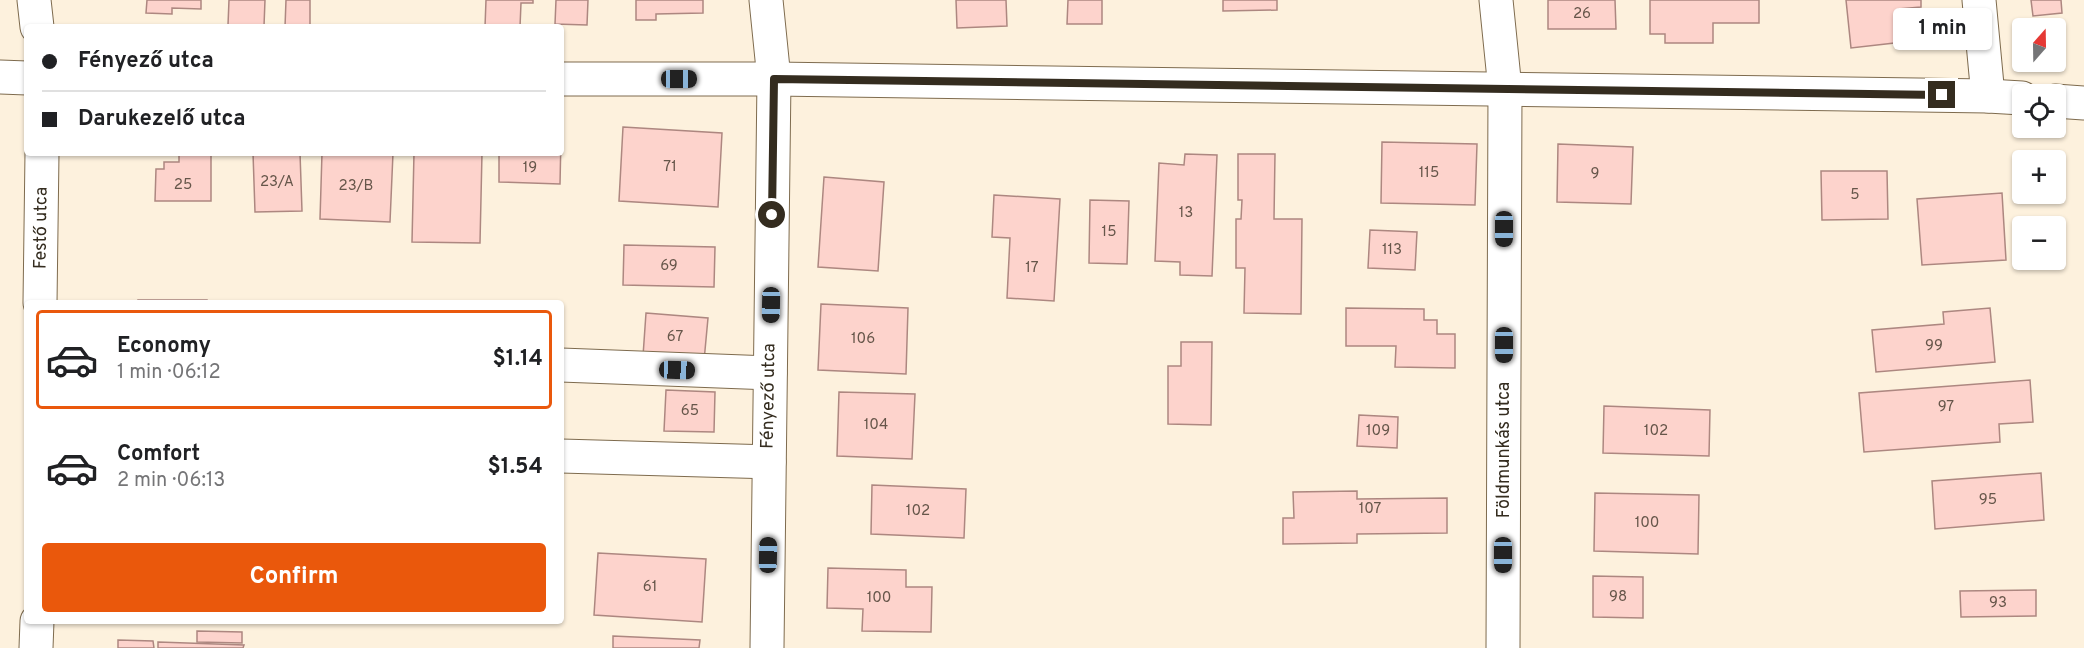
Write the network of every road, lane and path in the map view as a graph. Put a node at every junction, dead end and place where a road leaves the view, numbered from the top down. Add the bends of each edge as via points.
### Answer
1 (34, 0) edge
2 (766, 0) edge
3 (1496, 0) edge
4 (1978, 0) edge
5 (37, 24) edge
6 (0, 77) edge
7 (24, 78) edge
8 (564, 79) edge
9 (774, 79) junction
10 (1505, 90) junction
11 (1989, 96) junction
12 (2012, 97) edge
13 (2066, 101) edge
14 (2084, 103) edge
15 (42, 156) edge
16 (40, 300) edge
17 (564, 365) edge
18 (770, 373) junction
19 (564, 456) edge
20 (769, 462) junction
21 (37, 624) edge
22 (36, 648) edge
23 (767, 648) edge
24 (1503, 648) edge

1 - 5 street
2 - 9 street, Fényező utca
3 - 10 street, Földmunkás utca
4 - 11 street
6 - 7 street
8 - 9 street
9 - 10 street
9 - 18 street, Fényező utca
10 - 11 street
10 - 24 street, Földmunkás utca
11 - 12 street
13 - 14 street
15 - 16 street, Festő utca
17 - 18 street
18 - 20 street, Fényező utca
19 - 20 street
20 - 23 street, Fényező utca
21 - 22 street

